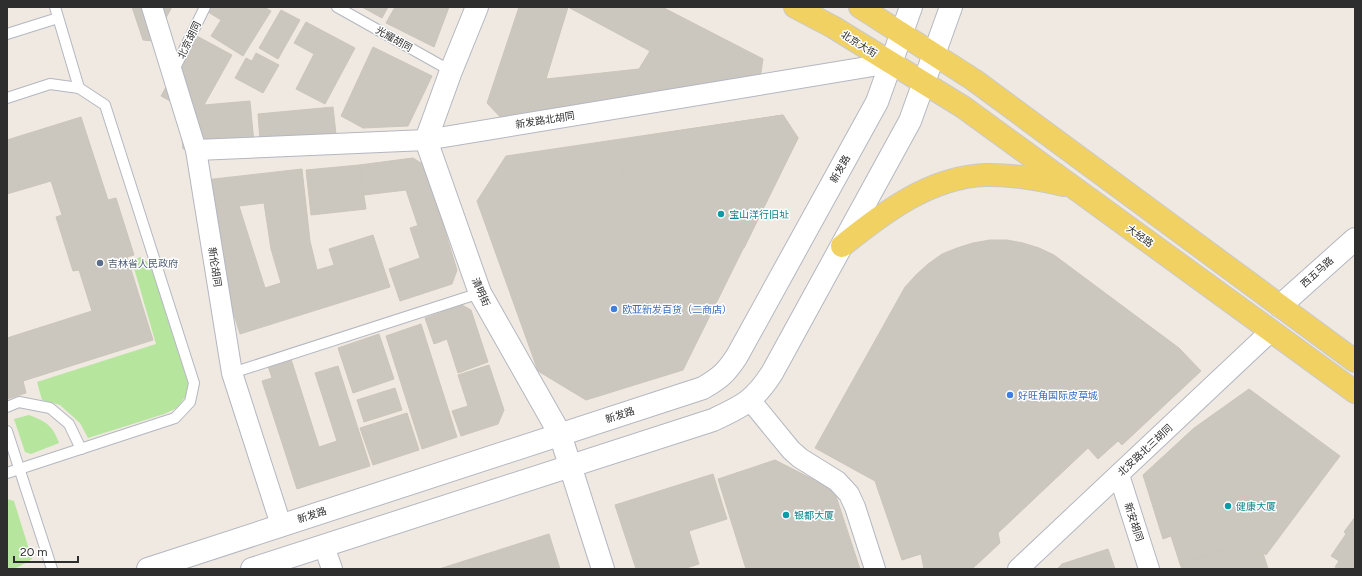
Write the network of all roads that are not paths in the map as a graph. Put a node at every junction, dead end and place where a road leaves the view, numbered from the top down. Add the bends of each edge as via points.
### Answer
1 (55, 7) edge
2 (152, 7) edge
3 (205, 7) edge
4 (337, 7) edge
5 (477, 7) edge
6 (794, 7) edge
7 (860, 7) edge
8 (881, 7) edge
9 (911, 7) edge
10 (951, 7) edge
11 (58, 18) junction
12 (7, 34) edge
13 (901, 34) junction
14 (934, 54) junction
15 (891, 63) junction
16 (451, 70) junction
17 (173, 72) junction
18 (923, 82) junction
19 (79, 88) junction
20 (7, 98) edge
21 (426, 140) junction
22 (196, 150) junction
23 (1074, 187) junction
24 (1355, 239) edge
25 (842, 246) junction
26 (480, 293) junction
27 (1280, 306) junction
28 (1271, 331) junction
29 (1355, 361) edge
30 (232, 373) junction
31 (1355, 392) edge
32 (750, 400) junction
33 (7, 407) edge
34 (7, 431) edge
35 (560, 434) junction
36 (81, 449) junction
37 (570, 466) junction
38 (19, 469) junction
39 (7, 473) edge
40 (1119, 475) junction
41 (281, 526) junction
42 (324, 546) junction
43 (52, 569) edge
44 (148, 569) edge
45 (252, 569) edge
46 (332, 569) edge
47 (603, 569) edge
48 (875, 569) edge
49 (1018, 569) edge
50 (1149, 569) edge

1 - 11 lane
2 - 17 street, 新伦胡同
3 - 17 lane, 北京胡同
4 - 16 lane, 光耀胡同
5 - 16 main road
6 - 15 main road, 北京大街 via 833,27
7 - 13 main road
8 - 13 main road
9 - 13 main road, 新发路
10 - 14 main road
11 - 12 lane
11 - 19 lane
13 - 14 main road
13 - 15 main road, 新发路
14 - 18 main road
14 - 27 main road via 974,80
15 - 18 main road, 北京大街
15 - 21 street, 新发路北胡同
15 - 35 main road, 新发路 via 877,102 729,368 718,380 703,388
16 - 21 main road
17 - 22 street, 新伦胡同
18 - 23 main road, 大经路 via 963,107
18 - 25 main road via 910,121
19 - 20 lane via 50,84
19 - 36 lane via 105,105 194,383 190,402 175,418
21 - 22 street, 新发路北胡同
21 - 26 main road, 清明街
22 - 30 street, 新伦胡同
23 - 25 main road via 1039,179 1007,176 985,175 961,179 939,185 898,205
23 - 28 main road, 大经路
24 - 27 main road, 西五马路
25 - 32 main road via 772,373
26 - 30 lane
26 - 35 main road, 清明街
27 - 29 main road
28 - 31 main road, 大经路
28 - 40 street, 北安路北三胡同
30 - 41 street, 新伦胡同
32 - 37 main road via 713,420
32 - 48 street via 791,450 837,481 849,494
33 - 36 lane via 20,402 50,408 69,424
34 - 38 lane
35 - 37 main road, 清明街
35 - 41 main road, 新发路
36 - 38 lane
37 - 42 main road
37 - 47 main road, 清明街
38 - 39 lane
38 - 43 lane
40 - 49 street, 北安路北三胡同
40 - 50 street, 新安胡同
41 - 44 main road, 新发路
42 - 45 main road
42 - 46 street

